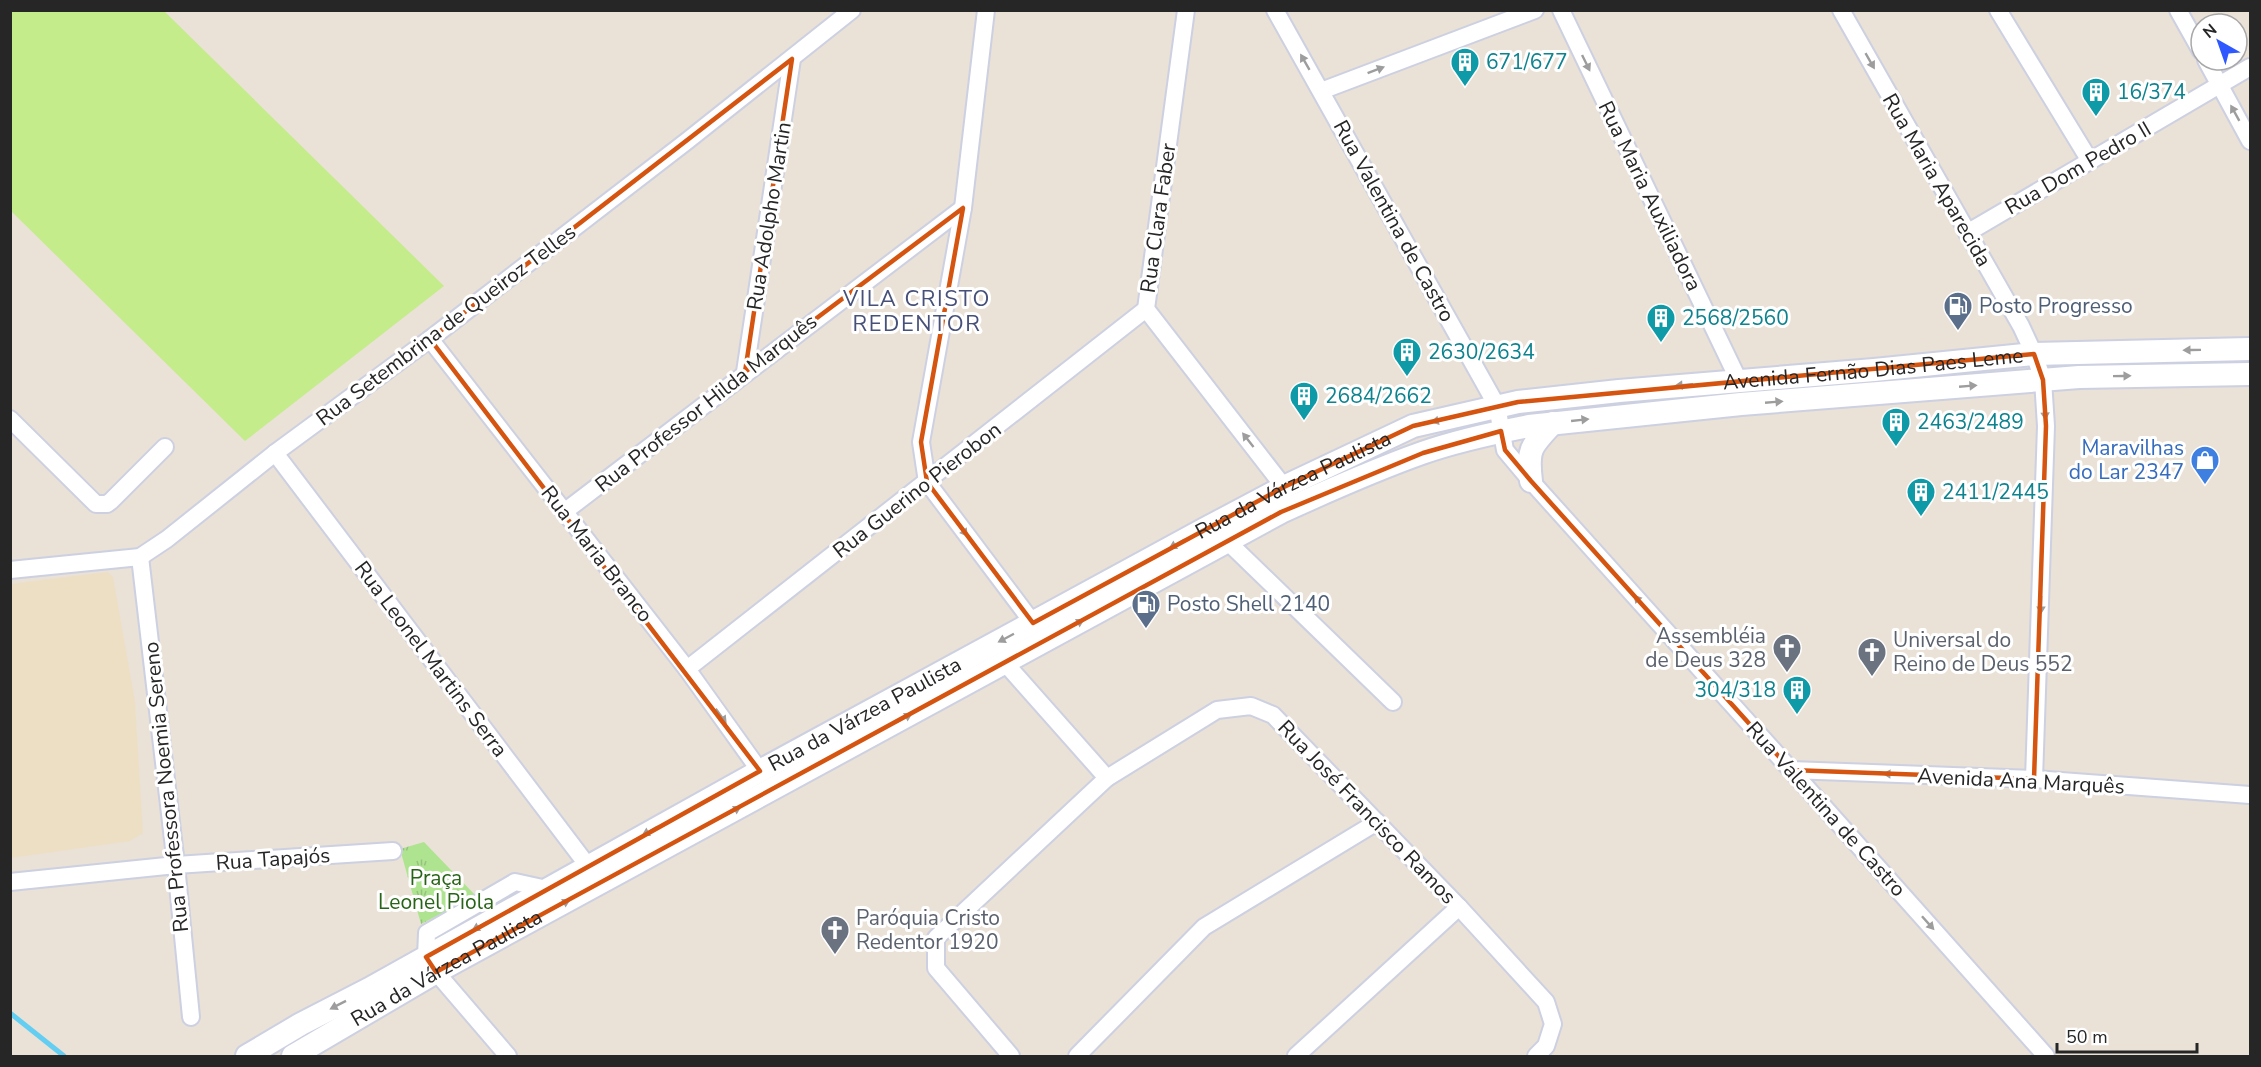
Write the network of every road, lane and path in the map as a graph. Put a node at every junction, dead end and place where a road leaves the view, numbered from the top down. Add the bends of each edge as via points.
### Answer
1 (852, 10) edge
2 (986, 10) edge
3 (1186, 10) edge
4 (1275, 10) edge
5 (1535, 10) edge
6 (1561, 10) edge
7 (1841, 10) edge
8 (1998, 10) edge
9 (2178, 10) edge
10 (2189, 30) edge
11 (792, 59) junction
12 (2250, 67) edge
13 (2213, 72) edge
14 (2220, 85) junction
15 (1321, 91) junction
16 (2250, 141) edge
17 (2090, 161) junction
18 (963, 208) junction
19 (1967, 233) junction
20 (1146, 309) junction
21 (430, 339) junction
22 (2250, 349) edge
23 (2034, 354) junction
24 (745, 372) junction
25 (2250, 375) edge
26 (2043, 380) junction
27 (1739, 381) junction
28 (1497, 406) junction
29 (10, 419) edge
30 (1553, 423) junction
31 (1501, 431) junction
32 (165, 447) dead end
33 (275, 453) junction
34 (1531, 481) junction
35 (927, 482) junction
36 (1284, 487) junction
37 (564, 512) junction
38 (1228, 542) junction
39 (140, 557) junction
40 (10, 570) edge
41 (1033, 623) junction
42 (1005, 663) junction
43 (687, 669) junction
44 (1393, 702) dead end
45 (1791, 770) junction
46 (760, 771) junction
47 (1107, 778) junction
48 (2034, 779) junction
49 (2250, 795) edge
50 (1377, 822) junction
51 (393, 851) dead end
52 (176, 865) junction
53 (588, 866) junction
54 (10, 882) edge
55 (1459, 906) junction
56 (431, 964) junction
57 (191, 1017) dead end
58 (247, 1056) edge
59 (293, 1056) edge
60 (508, 1056) edge
61 (1011, 1056) edge
62 (1077, 1056) edge
63 (1296, 1056) edge
64 (1536, 1056) edge
65 (2046, 1056) edge

1 - 11 street, Rua Setembrina de Queiroz Telles
2 - 18 street
3 - 20 street, Rua Clara Faber
15 -> 4 street, Rua Valentina de Castro
15 -> 5 street
6 -> 27 street, Rua Maria Auxiliadora
7 -> 19 street, Rua Maria Aparecida
8 - 17 street
9 - 10 street
11 - 21 street, Rua Setembrina de Queiroz Telles
11 - 24 street, Rua Adolpho Martin
12 - 14 street, Rua Dom Pedro II
13 - 14 street
16 -> 14 street
14 - 17 street, Rua Dom Pedro II
15 - 28 street, Rua Valentina de Castro
17 - 19 street, Rua Dom Pedro II
18 - 24 street, Rua Professor Hilda Marquês
18 - 35 street via 921,442
19 - 23 street, Rua Maria Aparecida
20 - 35 street, Rua Guerino Pierobon
36 -> 20 street, Rua Clara Faber
21 - 33 street, Rua Setembrina de Queiroz Telles
21 - 37 street, Rua Maria Branco
22 -> 23 main road, Avenida Fernão Dias Paes Leme
23 - 26 street, Rua Maria Aparecida
23 - 27 main road, Avenida Fernão Dias Paes Leme
24 - 37 street, Rua Professor Hilda Marquês
26 -> 25 main road, Avenida Fernão Dias Paes Leme
30 -> 26 main road, Avenida Fernão Dias Paes Leme
26 -> 48 street, Rua Maria Aparecida via 2045,437
27 -> 28 main road, Avenida Fernão Dias Paes Leme via 1572,395
28 - 31 street, Rua Valentina de Castro
28 -> 36 main road, Rua da Várzea Paulista via 1413,426
29 - 32 street via 96,504 111,501
30 - 31 main road, Avenida Fernão Dias Paes Leme
30 - 34 main road via 1531,449
31 - 34 street, Rua Valentina de Castro via 1505,450
31 - 38 main road, Rua da Várzea Paulista via 1423,453 1333,488
33 - 39 street, Rua Setembrina de Queiroz Telles
33 - 53 street, Rua Leonel Martins Serra
45 -> 34 street, Rua Valentina de Castro
35 -> 41 street
35 - 43 street, Rua Guerino Pierobon
36 -> 41 main road, Rua da Várzea Paulista
37 - 43 street, Rua Maria Branco
42 -> 38 main road, Rua da Várzea Paulista
38 - 44 street
39 - 40 street, Rua Setembrina de Queiroz Telles
39 - 52 street, Rua Professora Noemia Sereno
41 -> 46 main road, Rua da Várzea Paulista
42 - 47 street
56 -> 42 main road, Rua da Várzea Paulista
43 -> 46 street, Rua Maria Branco
48 -> 45 street, Avenida Ana Marquês
45 -> 65 street, Rua Valentina de Castro
46 -> 53 main road, Rua da Várzea Paulista
47 - 50 street, Rua José Francisco Ramos via 1217,710 1251,706 1273,715
47 - 61 street, Rua José Francisco Ramos via 936,938 936,968
48 - 49 street, Avenida Ana Marquês
50 - 55 street, Rua José Francisco Ramos
50 - 62 street via 1204,927
51 - 52 street, Rua Tapajós
52 - 54 street, Rua Tapajós
52 - 57 street, Rua Professora Noemia Sereno
53 -> 56 main road, Rua da Várzea Paulista
55 - 63 street
55 - 64 street, Rua José Francisco Ramos via 1546,1002 1553,1024 1546,1046
56 -> 58 main road, Rua da Várzea Paulista via 301,1024
56 - 59 main road, Rua da Várzea Paulista
56 - 60 street

